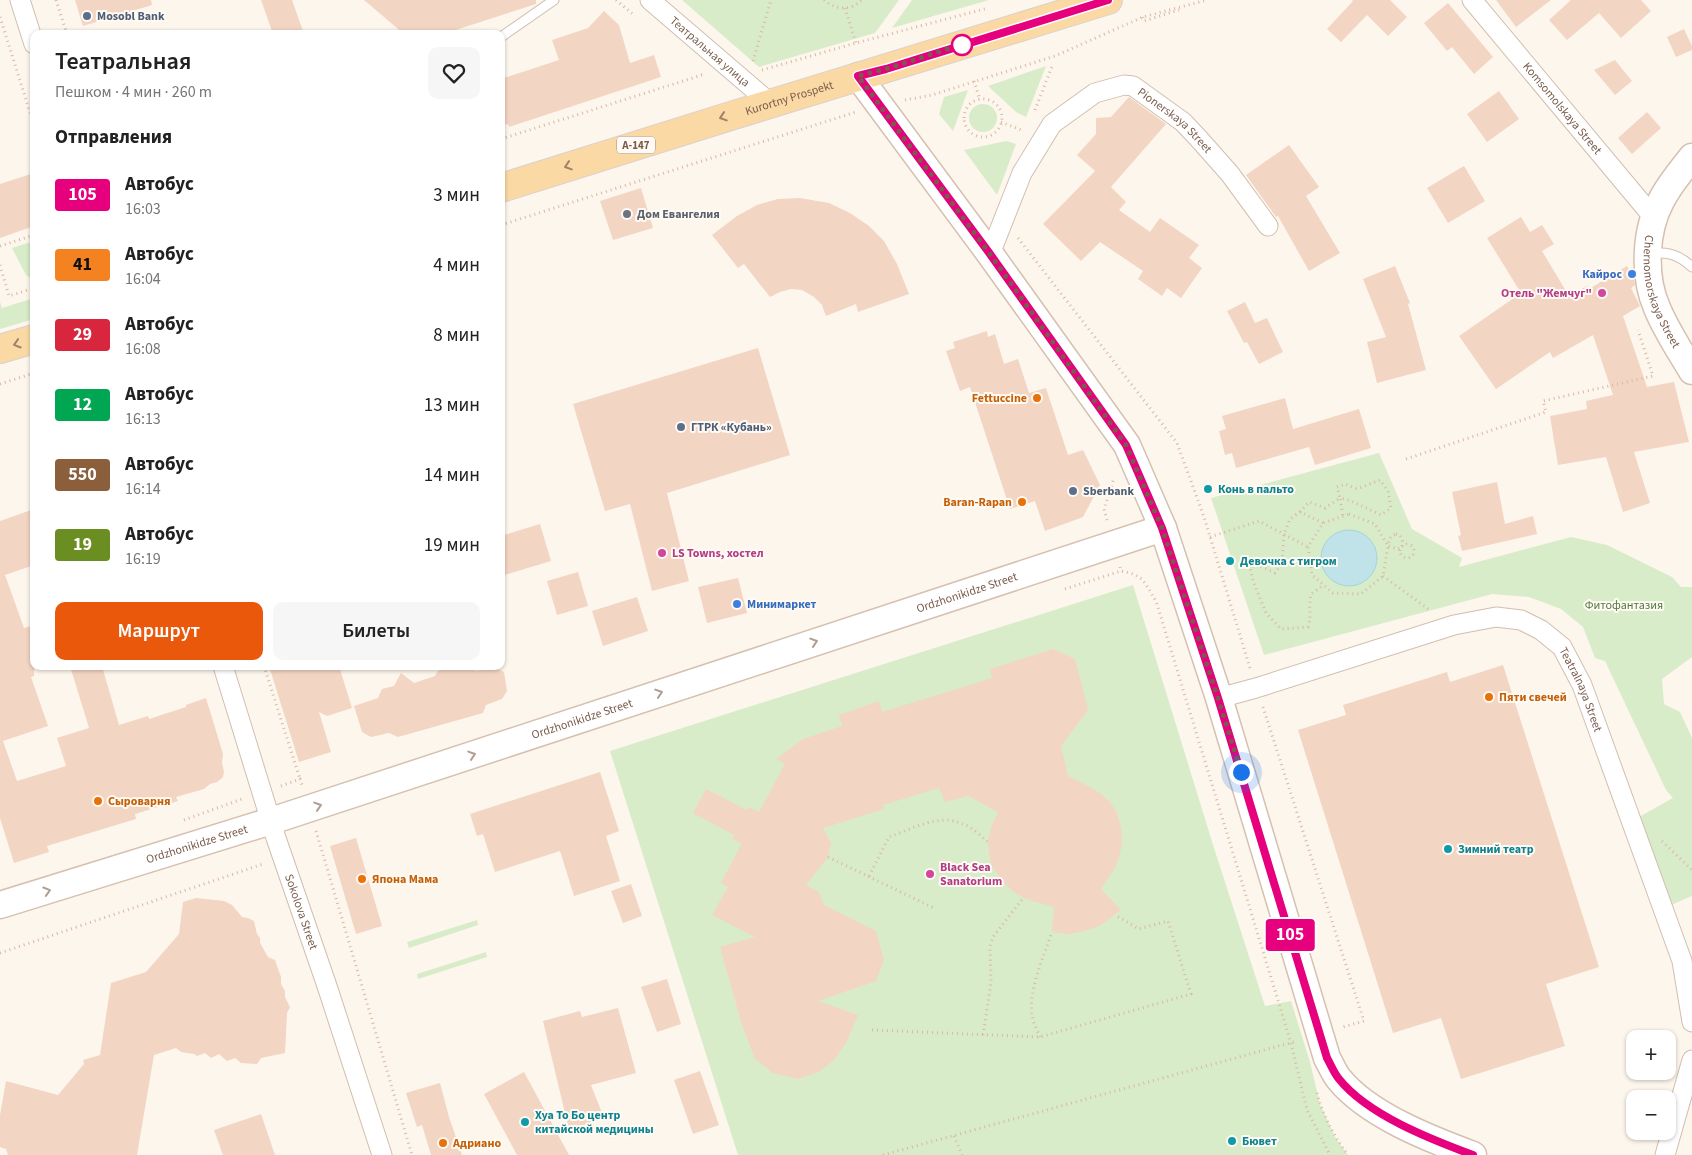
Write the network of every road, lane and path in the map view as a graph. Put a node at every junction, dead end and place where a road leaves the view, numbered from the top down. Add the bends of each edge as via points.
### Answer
1 (20, 0) edge
2 (56, 0) edge
3 (554, 0) edge
4 (650, 0) edge
5 (771, 0) edge
6 (824, 0) edge
7 (862, 0) edge
8 (1108, 0) edge
9 (1208, 0) edge
10 (1472, 0) edge
11 (845, 8) junction
12 (0, 17) edge
13 (65, 30) edge
14 (30, 31) edge
15 (505, 34) edge
16 (856, 43) dead end
17 (752, 64) dead end
18 (858, 76) junction
19 (974, 81) junction
20 (980, 100) junction
21 (770, 103) junction
22 (30, 112) edge
23 (864, 112) junction
24 (1002, 122) junction
25 (1027, 132) dead end
26 (1692, 157) edge
27 (505, 187) edge
28 (1654, 218) junction
29 (505, 224) edge
30 (1268, 226) dead end
31 (30, 236) edge
32 (0, 246) edge
33 (990, 254) junction
34 (1647, 255) junction
35 (0, 265) edge
36 (1692, 267) edge
37 (30, 289) edge
38 (30, 339) edge
39 (0, 349) edge
40 (1692, 371) edge
41 (30, 374) edge
42 (1653, 376) dead end
43 (0, 384) edge
44 (1406, 459) dead end
45 (1115, 472) dead end
46 (1340, 498) junction
47 (1300, 512) junction
48 (1344, 516) junction
49 (1322, 523) junction
50 (1162, 528) junction
51 (1284, 534) junction
52 (1210, 537) dead end
53 (1114, 544) junction
54 (1388, 546) junction
55 (1402, 546) junction
56 (1308, 547) junction
57 (1383, 576) junction
58 (1324, 585) junction
59 (1433, 613) dead end
60 (225, 670) edge
61 (265, 670) edge
62 (1218, 698) junction
63 (300, 779) junction
64 (262, 792) junction
65 (309, 809) junction
66 (271, 821) junction
67 (177, 822) dead end
68 (1660, 839) dead end
69 (988, 842) dead end
70 (828, 857) dead end
71 (263, 864) dead end
72 (1692, 870) edge
73 (869, 876) junction
74 (1024, 897) dead end
75 (0, 905) edge
76 (936, 909) dead end
77 (1115, 915) dead end
78 (1052, 932) dead end
79 (0, 953) edge
80 (1692, 1022) edge
81 (872, 1030) dead end
82 (983, 1035) junction
83 (1040, 1038) junction
84 (1291, 1043) junction
85 (1692, 1060) edge
86 (954, 1136) junction
87 (889, 1154) edge
88 (382, 1155) edge
89 (412, 1155) edge
90 (884, 1155) edge
91 (962, 1155) edge
92 (1330, 1155) edge
93 (1473, 1155) edge
94 (1665, 1155) edge

1 - 14 street
2 - 13 path
3 - 15 lane
4 - 21 street, Театральная улица
5 - 17 path
6 - 11 path via 835,7
7 - 11 path
8 - 18 main road, Kurortny Prospekt / А-147
9 - 19 path via 1144,21 1143,17 1055,56
10 - 28 street, Komsomolskaya Street
11 - 16 path
12 - 22 path
18 - 21 main road, Kurortny Prospekt / А-147
18 - 23 main road
19 - 20 path
19 - 23 path
20 - 24 path via 990,100 998,106
20 - 24 path via 965,112 969,130 977,136 987,137
21 -> 27 main road, Kurortny Prospekt / А-147
23 - 29 path
23 - 33 main road
24 - 25 path
26 - 28 main road, Chernomorskaya Street via 1665,194
28 - 34 main road, Chernomorskaya Street
30 - 33 street, Pionerskaya Street via 1230,174 1183,122 1133,86 1124,85 1095,94 1052,124 1022,173
31 - 32 path
33 - 50 main road via 1126,445
34 - 36 lane via 1664,252 1682,258
34 - 40 main road, Chernomorskaya Street via 1648,283 1657,308
35 - 37 path via 10,296
38 -> 39 main road
41 - 43 path
42 - 44 path via 1543,401 1546,412
45 - 53 path via 1104,509
46 - 46 path via 1337,487 1345,484 1357,489 1380,480 1388,491 1391,508 1381,515
46 - 47 path via 1326,508 1309,502
46 - 48 path
47 - 49 path
47 - 51 path via 1290,519
48 - 49 path
48 - 54 path via 1349,514 1375,524
49 - 56 path
50 - 53 main road, Ordzhonikidze Street
50 - 62 main road
51 - 52 path via 1259,521
51 - 56 path
51 - 58 path via 1282,564 1274,573 1256,564 1250,568 1266,613 1281,629 1308,627 1311,594
65 -> 53 main road, Ordzhonikidze Street
53 - 84 path via 1121,571 1142,578 1156,601
54 - 55 path via 1398,549
54 - 55 path via 1392,535 1396,534 1402,538
54 - 57 path
55 - 55 path via 1400,554 1408,558 1412,556 1412,548
56 - 58 path via 1312,575
57 - 58 path via 1361,594 1333,593
57 - 59 path
60 - 64 street, Sokolova Street
61 - 63 path
62 - 80 street, Teatralnaya Street via 1454,625 1496,617 1521,620 1541,630 1562,647 1582,685 1682,961
62 - 93 main road via 1327,1058 1337,1077 1367,1105 1433,1140
63 - 64 path
63 - 65 path
64 - 66 street, Sokolova Street
64 - 67 path
65 - 66 main road, Ordzhonikidze Street
65 - 89 path
75 -> 66 main road, Ordzhonikidze Street
66 - 88 street, Sokolova Street
68 - 72 path
69 - 73 path via 965,824 937,820 889,837
70 - 73 path
71 - 79 path
73 - 76 path
74 - 82 path via 993,937 990,948 991,983
77 - 83 path via 1140,929 1168,921 1191,994
78 - 83 path via 1032,1006 1032,1020
81 - 82 path
82 - 83 path
84 - 86 path
84 - 92 path via 1307,1110
85 - 94 street
86 - 87 path
86 - 91 path
87 - 90 path

